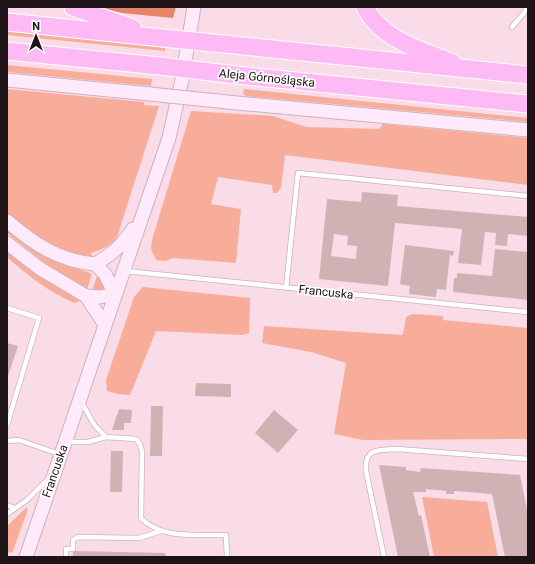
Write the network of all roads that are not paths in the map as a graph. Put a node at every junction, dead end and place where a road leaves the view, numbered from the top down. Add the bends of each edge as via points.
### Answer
1 (73, 7) edge
2 (194, 7) edge
3 (365, 7) edge
4 (527, 7) edge
5 (7, 22) edge
6 (512, 27) dead end
7 (162, 38) junction
8 (7, 51) edge
9 (470, 70) junction
10 (528, 75) edge
11 (7, 80) edge
12 (528, 104) edge
13 (528, 130) edge
14 (528, 196) edge
15 (142, 216) junction
16 (7, 220) edge
17 (7, 243) edge
18 (95, 264) junction
19 (123, 270) junction
20 (286, 288) junction
21 (115, 294) junction
22 (86, 296) junction
23 (7, 308) edge
24 (528, 312) edge
25 (105, 325) junction
26 (80, 398) junction
27 (7, 426) edge
28 (106, 437) junction
29 (7, 441) edge
30 (63, 448) junction
31 (528, 459) edge
32 (54, 474) junction
33 (7, 504) edge
34 (11, 511) edge
35 (161, 531) junction
36 (26, 557) edge
37 (66, 557) edge
38 (227, 557) edge
39 (384, 557) edge

1 - 7 highway
2 - 15 street, Francuska via 169,138
3 - 9 highway via 392,36
4 - 6 lane
5 - 7 highway
7 - 9 highway, bridge
8 - 12 highway, Aleja Górnośląska, bridge
9 - 10 highway
11 - 13 street, bridge
14 - 20 lane via 298,173
15 - 18 street via 120,247 112,255
15 - 19 street, Francuska
16 - 18 street via 41,248 67,259
17 - 22 street via 39,268
18 - 19 street
18 - 21 street via 105,274
19 - 20 lane, Francuska
19 - 21 street, Francuska
20 - 24 lane, Francuska
21 - 22 street
21 - 25 street, Francuska
22 - 25 street
23 - 27 lane via 39,318
25 - 26 street, Francuska
26 - 28 lane via 95,426
26 - 30 street, Francuska
28 - 30 lane
28 - 35 lane via 136,439 140,444 142,518 148,525
29 - 30 lane via 19,440
30 - 32 street, Francuska
31 - 39 lane via 397,449 376,450 368,455 365,462 366,471
32 - 34 lane via 27,500
32 - 36 street, Francuska
33 - 34 lane
35 - 37 lane via 139,538 78,537 73,540 73,548 66,549
35 - 38 lane via 175,534 226,535

